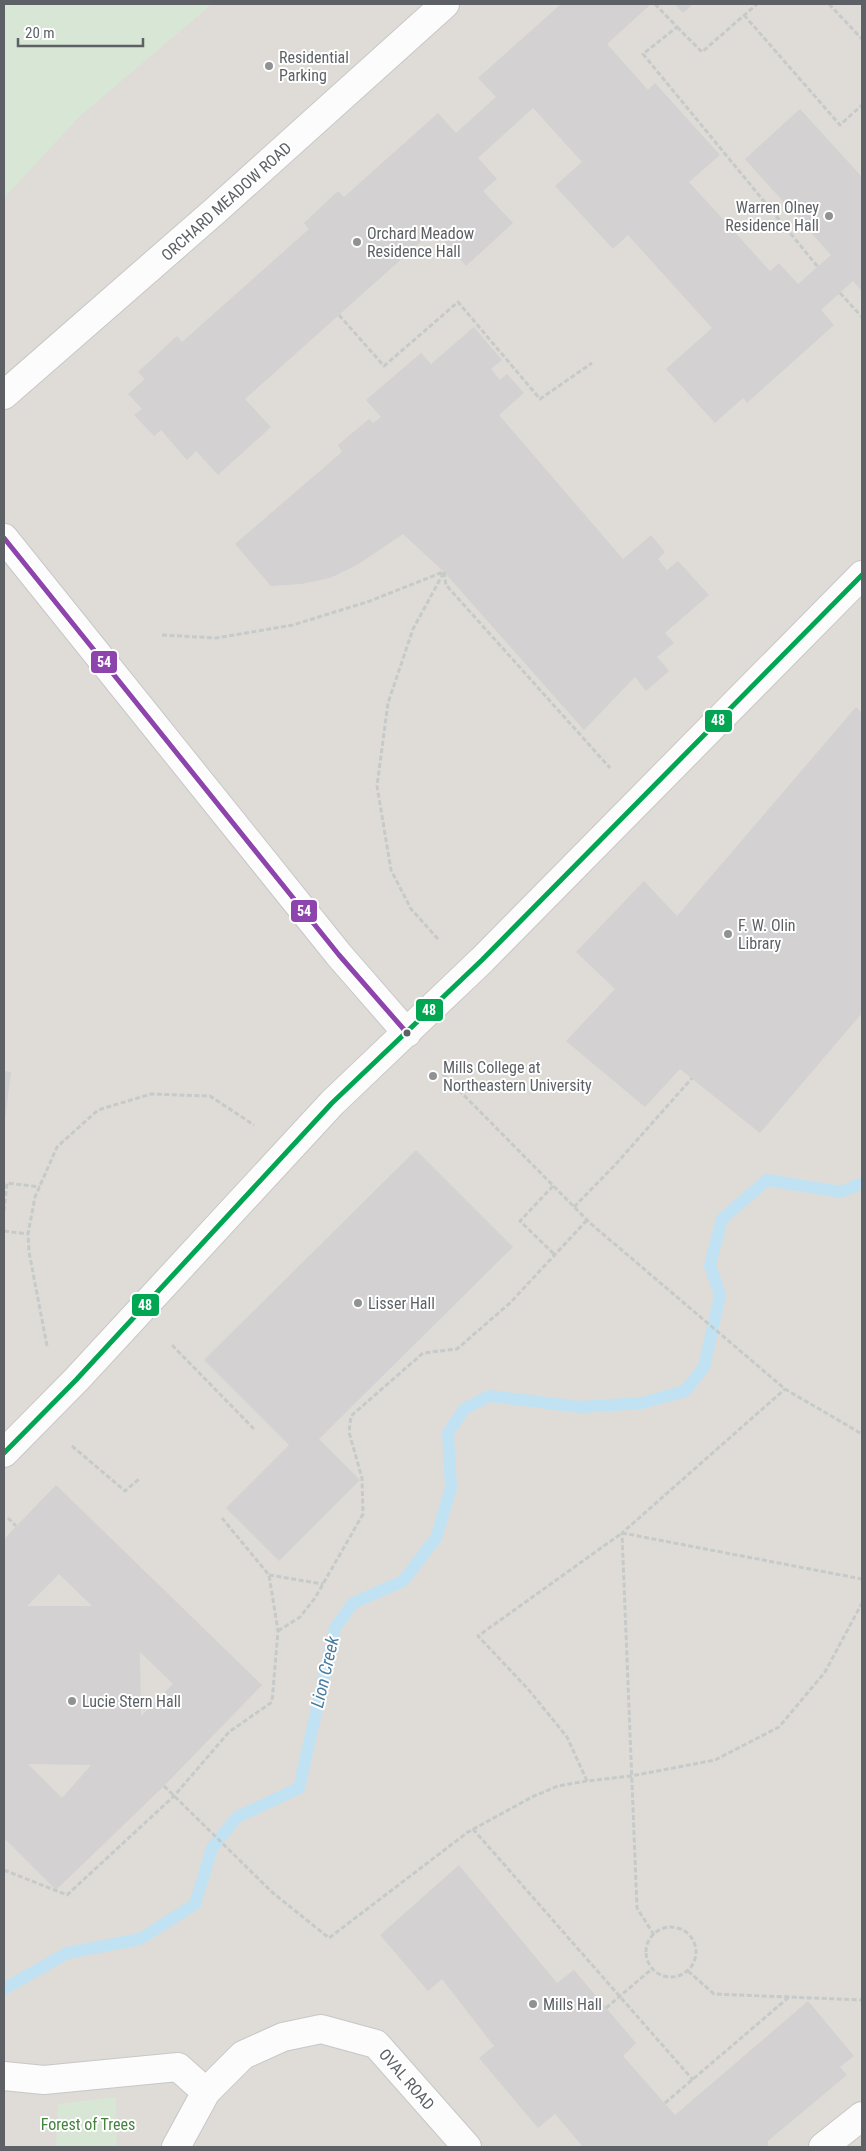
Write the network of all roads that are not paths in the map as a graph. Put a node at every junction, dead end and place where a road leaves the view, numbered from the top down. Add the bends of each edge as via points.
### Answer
1 (445, 4) edge
2 (4, 395) edge
3 (4, 538) edge
4 (862, 575) edge
5 (407, 1033) junction
6 (4, 1454) edge
7 (4, 2076) edge
8 (206, 2092) junction
9 (862, 2116) edge
10 (176, 2147) edge
11 (467, 2147) edge
12 (823, 2147) edge

1 - 2 street, ORCHARD MEADOW ROAD
3 - 5 street via 339,955
4 - 5 street
5 - 6 street via 320,1116
7 - 8 street via 44,2080 178,2067
8 - 10 street, OVAL ROAD
8 - 11 street, OVAL ROAD via 243,2055 283,2037 322,2029 376,2044
9 - 12 street

